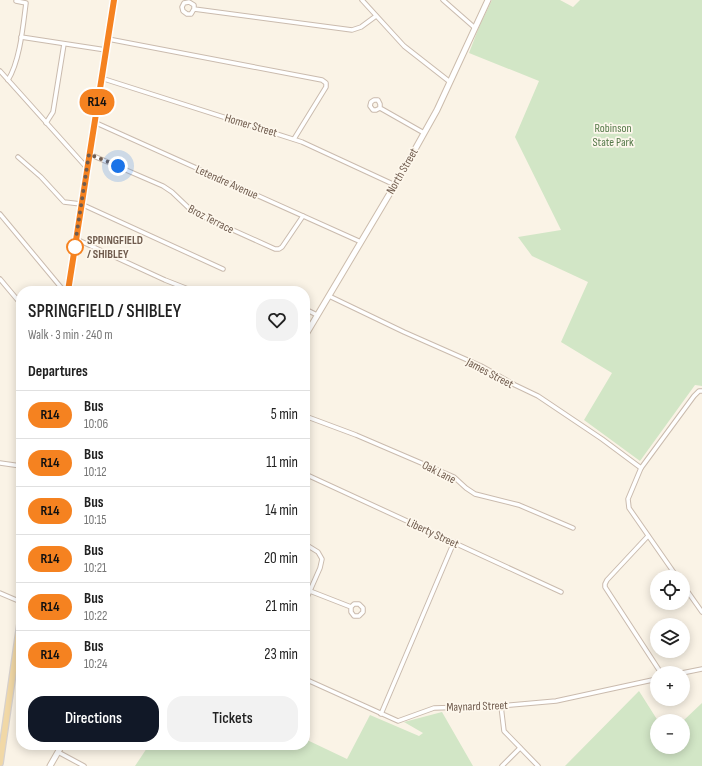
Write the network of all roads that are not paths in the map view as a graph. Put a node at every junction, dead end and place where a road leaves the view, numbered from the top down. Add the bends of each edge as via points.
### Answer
1 (114, 0) edge
2 (362, 0) edge
3 (443, 0) edge
4 (488, 0) edge
5 (16, 1) edge
6 (194, 9) dead end
7 (376, 16) junction
8 (475, 28) junction
9 (21, 37) junction
10 (108, 39) junction
11 (64, 44) junction
12 (106, 50) junction
13 (0, 71) edge
14 (101, 78) junction
15 (8, 80) junction
16 (450, 82) junction
17 (380, 108) dead end
18 (94, 122) junction
19 (46, 123) junction
20 (424, 133) junction
21 (294, 139) junction
22 (89, 154) junction
23 (18, 157) dead end
24 (87, 168) junction
25 (395, 185) junction
26 (81, 204) junction
27 (0, 214) edge
28 (304, 216) junction
29 (76, 239) junction
30 (361, 242) junction
31 (223, 269) dead end
32 (0, 279) edge
33 (60, 286) edge
34 (69, 286) edge
35 (180, 286) edge
36 (329, 296) junction
37 (16, 298) edge
38 (310, 312) edge
39 (317, 315) junction
40 (310, 327) edge
41 (702, 391) edge
42 (310, 418) edge
43 (0, 463) edge
44 (16, 465) edge
45 (641, 468) junction
46 (310, 476) edge
47 (573, 528) dead end
48 (648, 536) junction
49 (454, 542) junction
50 (310, 547) edge
51 (672, 570) edge
52 (310, 591) joint
53 (561, 592) dead end
54 (0, 593) edge
55 (690, 595) edge
56 (16, 600) edge
57 (351, 607) dead end
58 (702, 612) edge
59 (16, 652) edge
60 (656, 666) edge
61 (702, 669) edge
62 (690, 671) edge
63 (310, 681) edge
64 (650, 681) edge
65 (501, 706) junction
66 (381, 714) junction
67 (520, 748) junction
68 (58, 752) joint
69 (0, 763) edge
70 (50, 766) edge
71 (84, 766) edge
72 (502, 766) edge
73 (538, 766) edge

1 - 10 main road
2 - 7 street
3 - 8 street
4 - 8 main road, North Street
5 - 9 street via 26,3
6 - 7 street via 352,30 361,28
7 - 16 street via 404,46
8 - 16 main road, North Street
9 - 11 street
9 - 15 street via 14,70
10 - 12 main road
10 - 21 street via 323,80 326,88
11 - 12 street
11 - 19 street via 53,112
12 - 14 main road
13 - 15 street
14 - 18 main road
14 - 21 street, Homer Street
15 - 19 street
16 - 20 main road, North Street
17 - 20 street
18 - 22 main road
18 - 28 street, Letendre Avenue
19 - 24 street
20 - 25 main road, North Street
21 - 25 street, Homer Street
22 - 24 main road
22 - 28 street, Broz Terrace via 163,186 193,212 275,249 282,247
23 - 26 street via 64,202
24 - 26 main road
25 - 30 main road, North Street
26 - 29 main road
26 - 31 street
27 - 33 street
28 - 30 street, Letendre Avenue
29 - 34 main road
29 - 35 street
30 - 36 main road, North Street
32 - 37 street
36 - 39 main road, North Street
36 - 45 street, James Street via 400,331 481,366 538,396
38 - 39 street
39 - 40 main road, North Street
41 - 45 street via 694,396
42 - 47 street, Oak Lane via 454,477 480,496 519,505
43 - 44 street
45 - 48 street via 628,499 629,508
46 - 49 street, Liberty Street
48 - 51 street
48 - 60 street via 604,584
49 - 53 street, Liberty Street
49 - 66 street
50 - 52 street via 318,552 322,559
52 - 57 street
54 - 56 street
55 - 58 street
59 - 69 main road
61 - 62 street
63 - 66 street, Maynard Street
64 - 65 street, Maynard Street via 560,700
65 - 66 street, Maynard Street via 438,707 398,721
65 - 67 street via 504,731
67 - 72 street
67 - 73 street
68 - 70 main road
68 - 71 street

